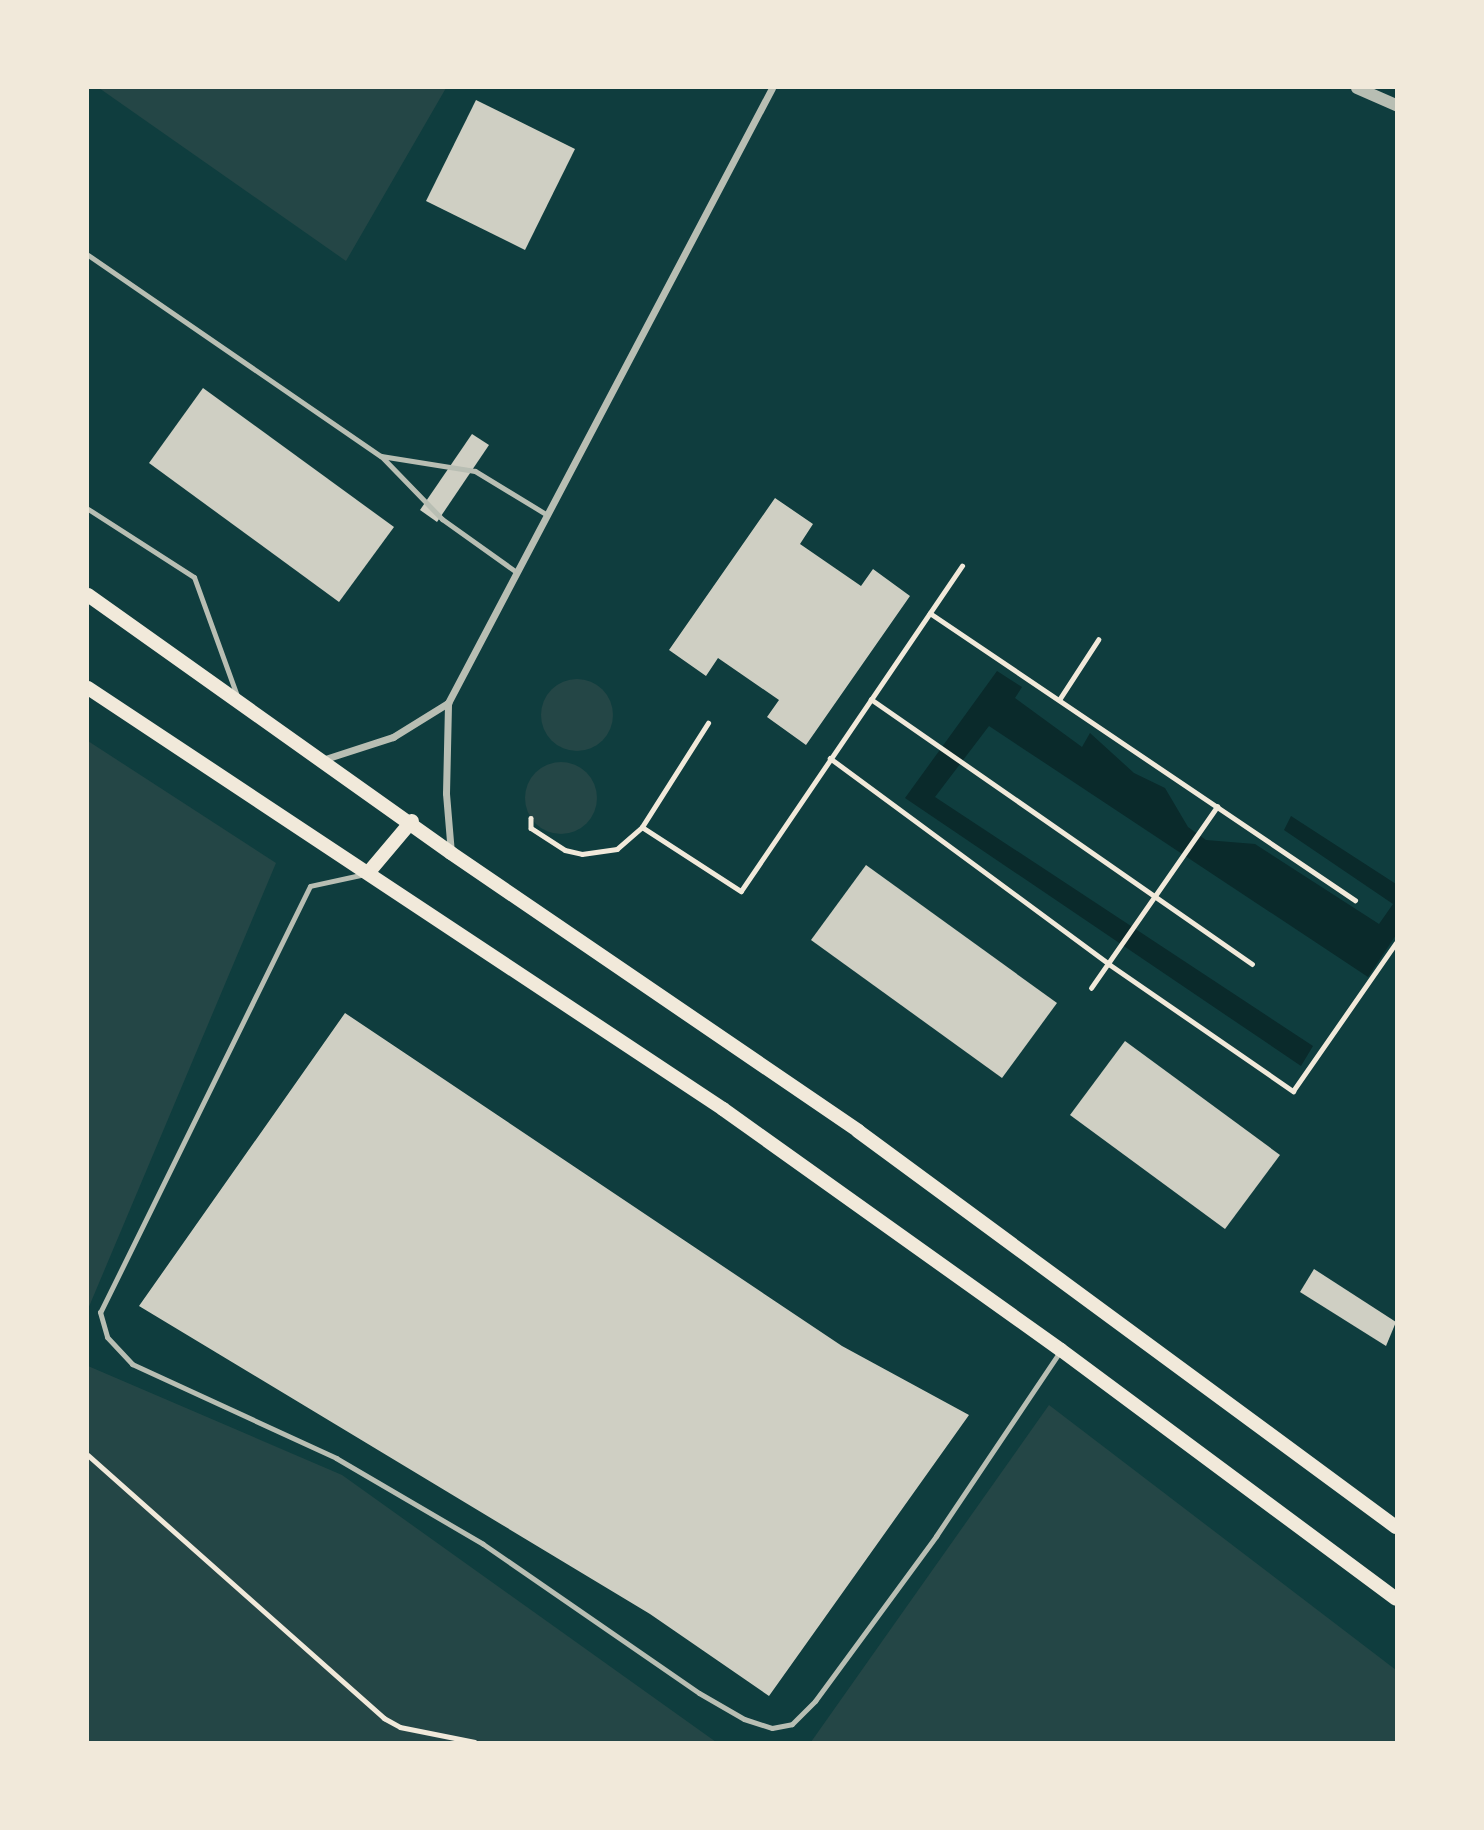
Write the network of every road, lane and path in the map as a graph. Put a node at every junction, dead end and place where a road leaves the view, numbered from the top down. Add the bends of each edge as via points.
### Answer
1 (772, 88) edge
2 (1357, 88) edge
3 (1396, 105) edge
4 (88, 255) edge
5 (381, 456) junction
6 (88, 509) edge
7 (544, 513) junction
8 (962, 566) dead end
9 (515, 571) junction
10 (88, 594) edge
11 (930, 613) junction
12 (1098, 640) dead end
13 (88, 688) edge
14 (871, 699) junction
15 (1059, 700) junction
16 (448, 703) junction
17 (241, 706) junction
18 (708, 723) dead end
19 (830, 758) junction
20 (320, 761) junction
21 (1217, 807) junction
22 (531, 818) dead end
23 (412, 821) junction
24 (642, 827) junction
25 (452, 853) junction
26 (368, 873) junction
27 (1155, 896) junction
28 (1355, 900) dead end
29 (1396, 943) edge
30 (1109, 964) junction
31 (1252, 964) dead end
32 (1091, 988) dead end
33 (1061, 1350) junction
34 (88, 1455) edge
35 (1396, 1527) edge
36 (1396, 1599) edge
37 (475, 1742) edge

1 - 7 street
2 - 3 street
4 - 5 lane
5 - 7 lane via 475,471
5 - 9 lane via 442,519
6 - 17 lane via 194,577
7 - 9 street
8 - 11 path
9 - 16 street
10 - 17 main road
11 - 14 path
11 - 15 path
12 - 15 path
13 - 26 main road
14 - 19 path
14 - 27 path
15 - 21 path
16 - 20 street via 393,737
16 - 25 street via 446,793
17 - 20 main road
18 - 24 path
19 - 24 path via 741,891
19 - 30 path
20 - 23 main road
21 - 27 path
21 - 28 path
22 - 24 path via 531,828 565,850 582,854 617,849
23 - 25 main road
23 - 26 main road
25 - 35 main road via 858,1131
26 - 33 main road via 723,1109
26 - 33 lane via 310,886 100,1312 107,1337 132,1364 336,1458 482,1544 699,1693 744,1719 772,1728 792,1724 815,1701 936,1536
27 - 30 path
27 - 31 path
29 - 30 path via 1293,1091
30 - 32 path
33 - 36 main road
34 - 37 path via 384,1718 400,1727

